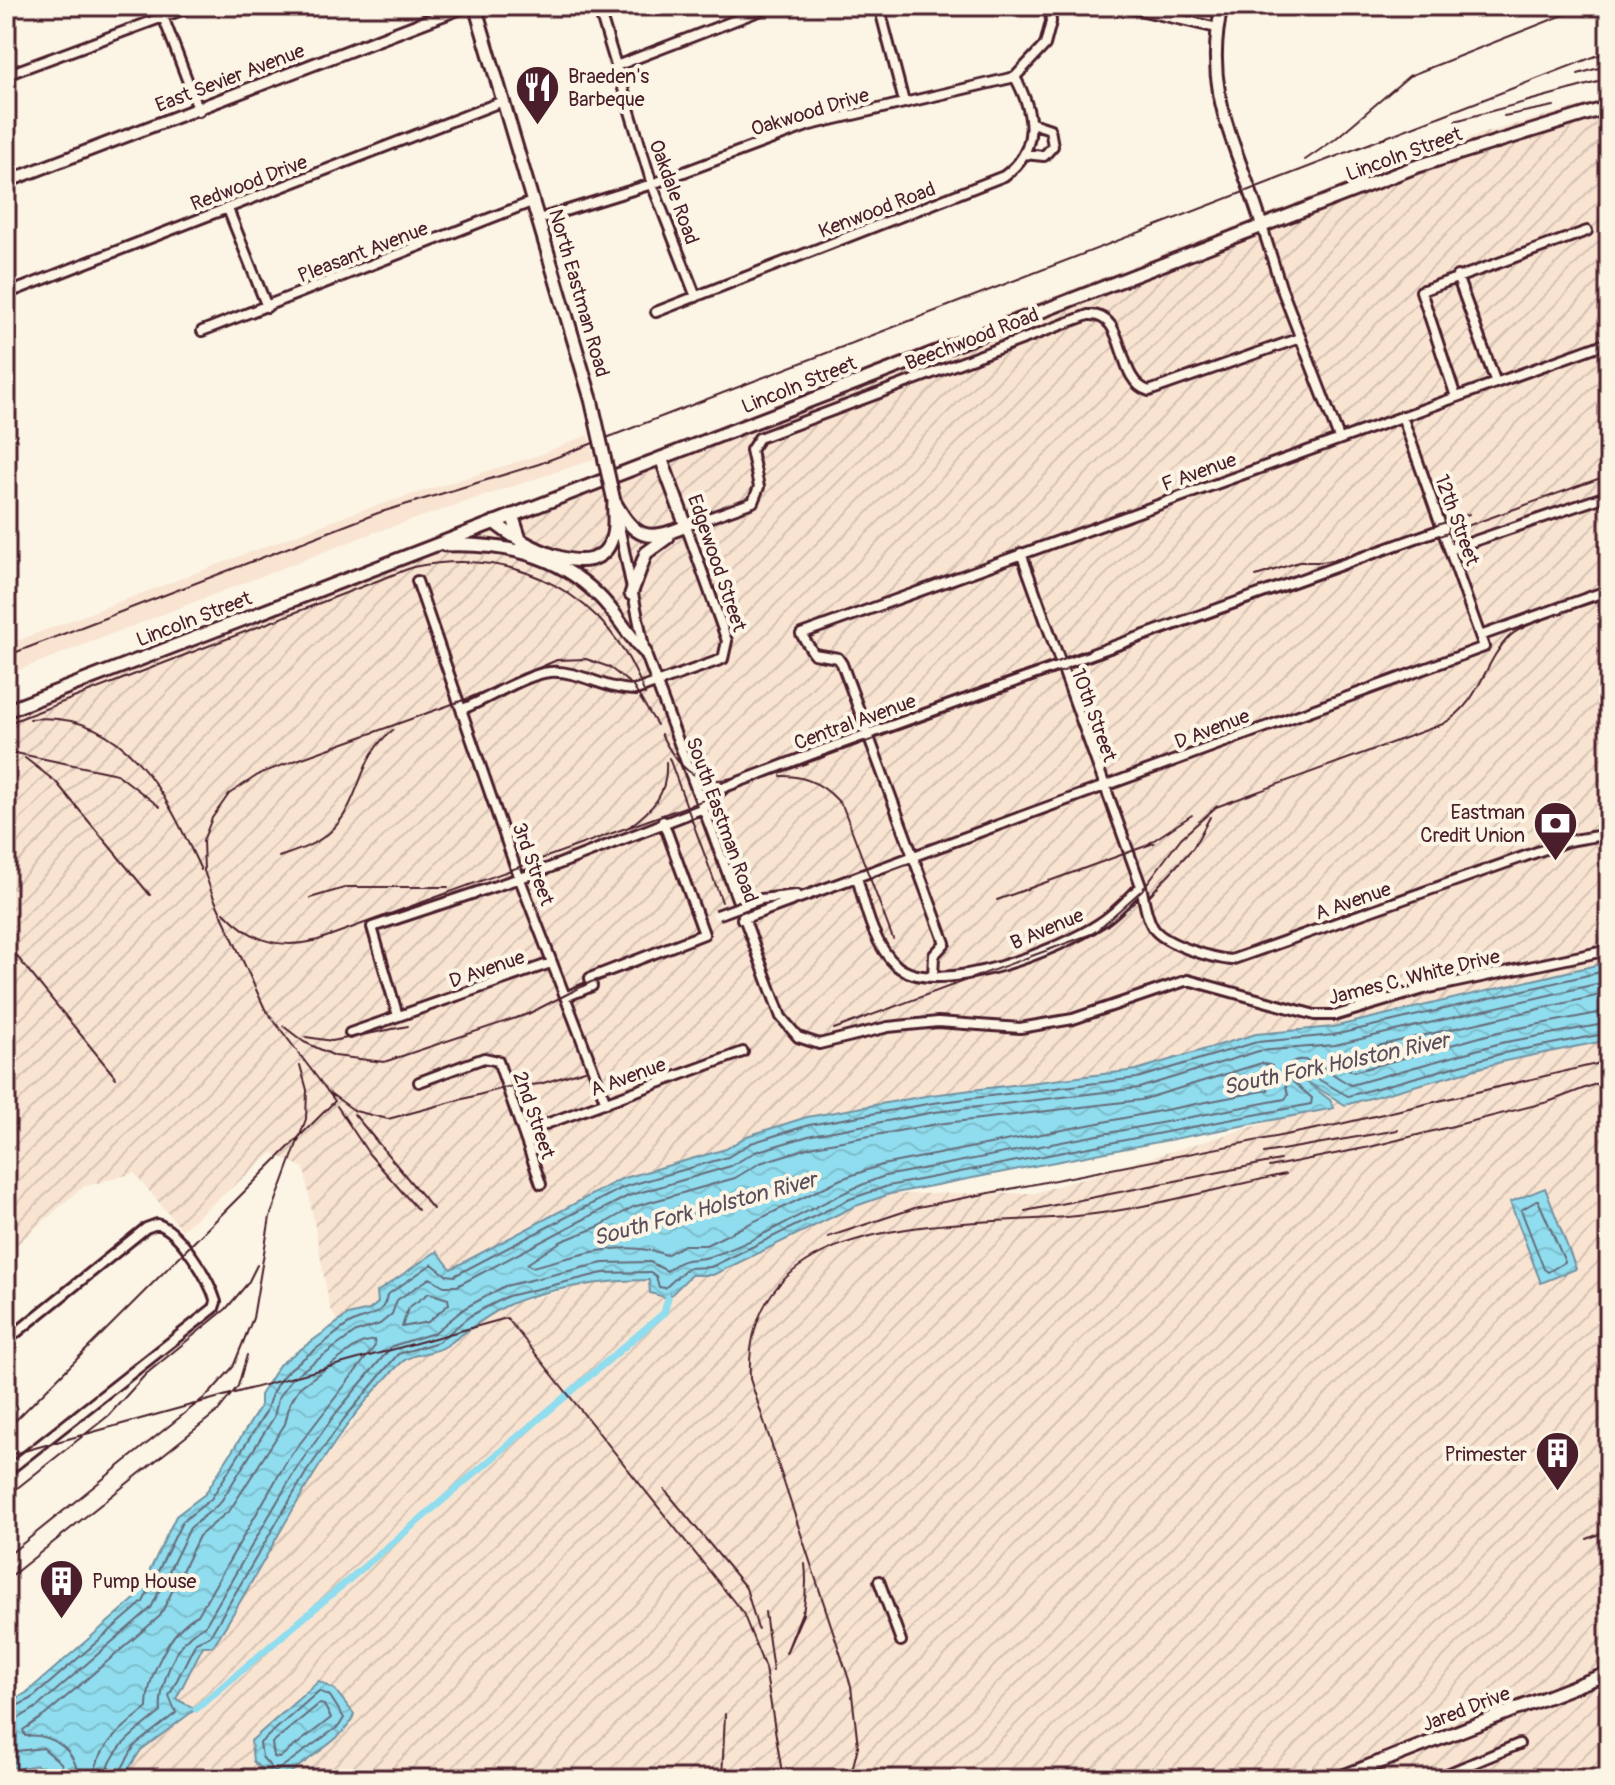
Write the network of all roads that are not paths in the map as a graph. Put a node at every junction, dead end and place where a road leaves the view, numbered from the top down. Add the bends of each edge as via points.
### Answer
1 (159, 6) edge
2 (193, 6) edge
3 (466, 6) edge
4 (475, 6) edge
5 (598, 6) edge
6 (772, 6) edge
7 (879, 6) edge
8 (1050, 6) edge
9 (1122, 6) edge
10 (1222, 6) edge
11 (163, 17) junction
12 (1217, 28) junction
13 (616, 66) junction
14 (6, 75) edge
15 (1015, 77) junction
16 (503, 101) junction
17 (904, 102) junction
18 (1609, 107) edge
19 (199, 111) junction
20 (1032, 123) junction
21 (1024, 154) junction
22 (6, 182) edge
23 (652, 184) junction
24 (534, 201) junction
25 (228, 209) junction
26 (539, 219) junction
27 (1262, 226) junction
28 (1587, 231) dead end
29 (1457, 276) junction
30 (6, 294) edge
31 (696, 297) junction
32 (267, 307) junction
33 (656, 312) dead end
34 (202, 331) dead end
35 (1300, 338) junction
36 (1609, 342) edge
37 (1496, 383) junction
38 (1456, 397) junction
39 (1402, 416) junction
40 (1339, 438) junction
41 (661, 458) junction
42 (1609, 495) edge
43 (614, 501) junction
44 (512, 515) junction
45 (494, 522) junction
46 (681, 528) junction
47 (1444, 528) junction
48 (521, 542) junction
49 (436, 545) junction
50 (1451, 549) junction
51 (1021, 553) junction
52 (417, 581) dead end
53 (1609, 590) edge
54 (631, 594) junction
55 (1480, 636) junction
56 (645, 652) junction
57 (1059, 666) junction
58 (657, 684) junction
59 (462, 709) junction
60 (6, 711) edge
61 (867, 735) junction
62 (1103, 788) junction
63 (701, 809) junction
64 (663, 821) junction
65 (1609, 834) edge
66 (913, 857) junction
67 (522, 877) junction
68 (857, 877) junction
69 (1141, 886) junction
70 (812, 893) junction
71 (742, 919) junction
72 (699, 921) junction
73 (1609, 950) edge
74 (551, 963) junction
75 (933, 977) junction
76 (565, 997) junction
77 (398, 1016) junction
78 (350, 1033) dead end
79 (808, 1042) joint
80 (743, 1052) dead end
81 (419, 1082) dead end
82 (606, 1103) junction
83 (524, 1132) junction
84 (541, 1184) dead end
85 (6, 1341) edge
86 (6, 1472) edge
87 (879, 1581) dead end
88 (901, 1641) dead end
89 (1609, 1673) edge
90 (1519, 1744) dead end
91 (1336, 1779) edge
92 (1435, 1779) edge

1 - 11 street
2 - 11 street
3 - 19 street, East Sevier Avenue
4 - 16 main road, North Eastman Road
5 - 13 street, Oakdale Road
6 - 13 street
7 - 17 street
8 - 15 street via 1045,45
9 - 12 street
10 - 12 street
11 - 14 street
11 - 19 street
12 - 27 street via 1214,66 1220,106
13 - 23 street, Oakdale Road
15 - 17 street, Oakwood Drive
15 - 20 street
16 - 24 main road, North Eastman Road
16 - 25 street, Redwood Drive
17 - 23 street, Oakwood Drive via 810,125
18 - 27 main road, Lincoln Street via 1415,167
19 - 22 street, East Sevier Avenue
20 - 21 street
20 - 21 street, Kenwood Road via 1050,129 1053,146 1044,156
21 - 31 street, Kenwood Road via 993,182
23 - 26 street, Oakwood Drive
23 - 31 street, Oakdale Road
24 - 26 main road, North Eastman Road
24 - 32 street, Pleasant Avenue
25 - 30 street, Redwood Drive
25 - 32 street
26 - 43 main road, North Eastman Road, bridge
27 - 35 street
27 - 41 main road, Lincoln Street
28 - 29 street
29 - 37 street
29 - 38 street via 1421,291
31 - 33 street, Kenwood Road
32 - 34 street, Pleasant Avenue
35 - 40 street
35 - 46 street, Beechwood Road via 1149,391 1131,380 1112,327 1102,317 1088,315 759,438 751,450 759,487 753,502
36 - 37 street, F Avenue
37 - 38 street, F Avenue
38 - 39 street, F Avenue
39 - 40 street, F Avenue
39 - 47 street, 12th Street
40 - 51 street, F Avenue
41 - 44 main road, Lincoln Street
41 - 46 main road, Edgewood Street
42 - 50 street
43 - 46 main road via 636,532 652,537
43 - 48 main road via 612,538 592,560 568,560
43 - 54 street, North Eastman Road
44 - 45 main road, Lincoln Street
44 - 48 main road
45 - 48 main road
45 - 49 main road, Lincoln Street
46 - 54 main road via 646,553
46 - 58 street, Edgewood Street via 727,641 726,653 719,661
47 - 50 street, 12th Street
47 - 57 street, Central Avenue
49 - 56 main road via 496,545 548,561 599,596
49 - 60 main road, Lincoln Street
50 - 55 street, 12th Street
51 - 57 street, 10th Street
51 - 61 street, F Avenue via 801,634 814,654 838,658
52 - 59 street, 3rd Street
53 - 55 street, D Avenue
54 - 56 street, South Eastman Road
55 - 62 street, D Avenue via 1484,647
56 - 58 street, South Eastman Road
57 - 61 street, Central Avenue
57 - 62 street, 10th Street
58 - 59 street via 624,690 550,672
58 - 63 street, South Eastman Road
59 - 67 street, 3rd Street
61 - 63 street, Central Avenue via 725,787
61 - 66 street
62 - 66 street, D Avenue
62 - 69 street, 10th Street
63 - 64 street, Central Avenue
63 - 71 street, South Eastman Road
64 - 67 street, Central Avenue
64 - 72 street
65 - 69 street, A Avenue via 1568,841 1231,960 1195,951 1154,930
66 - 68 street, D Avenue
66 - 75 street via 945,943 934,955
67 - 74 street, 3rd Street
67 - 77 street, Central Avenue via 372,927
68 - 70 street, D Avenue
68 - 75 street via 876,936 895,964
69 - 75 street, B Avenue via 1115,913 1086,932 999,966
70 - 71 street, D Avenue
70 - 72 street, D Avenue, bridge via 761,899
71 - 79 street, South Eastman Road via 781,1017 788,1029
72 - 76 street via 704,934 590,978 592,986
73 - 79 street, James C. White Drive via 1424,989 1337,1015 1315,1015 1181,981 1058,1023 1020,1028 938,1022 888,1027 831,1043
74 - 76 street, D Avenue
74 - 77 street, D Avenue
76 - 82 street
77 - 78 street, D Avenue
80 - 82 street, A Avenue
81 - 83 street, 2nd Street via 494,1058
82 - 83 street, A Avenue
83 - 84 street, 2nd Street
85 - 86 street via 157,1224 166,1227 202,1269 216,1302
87 - 88 street
89 - 91 main road, Jared Drive
90 - 92 street

